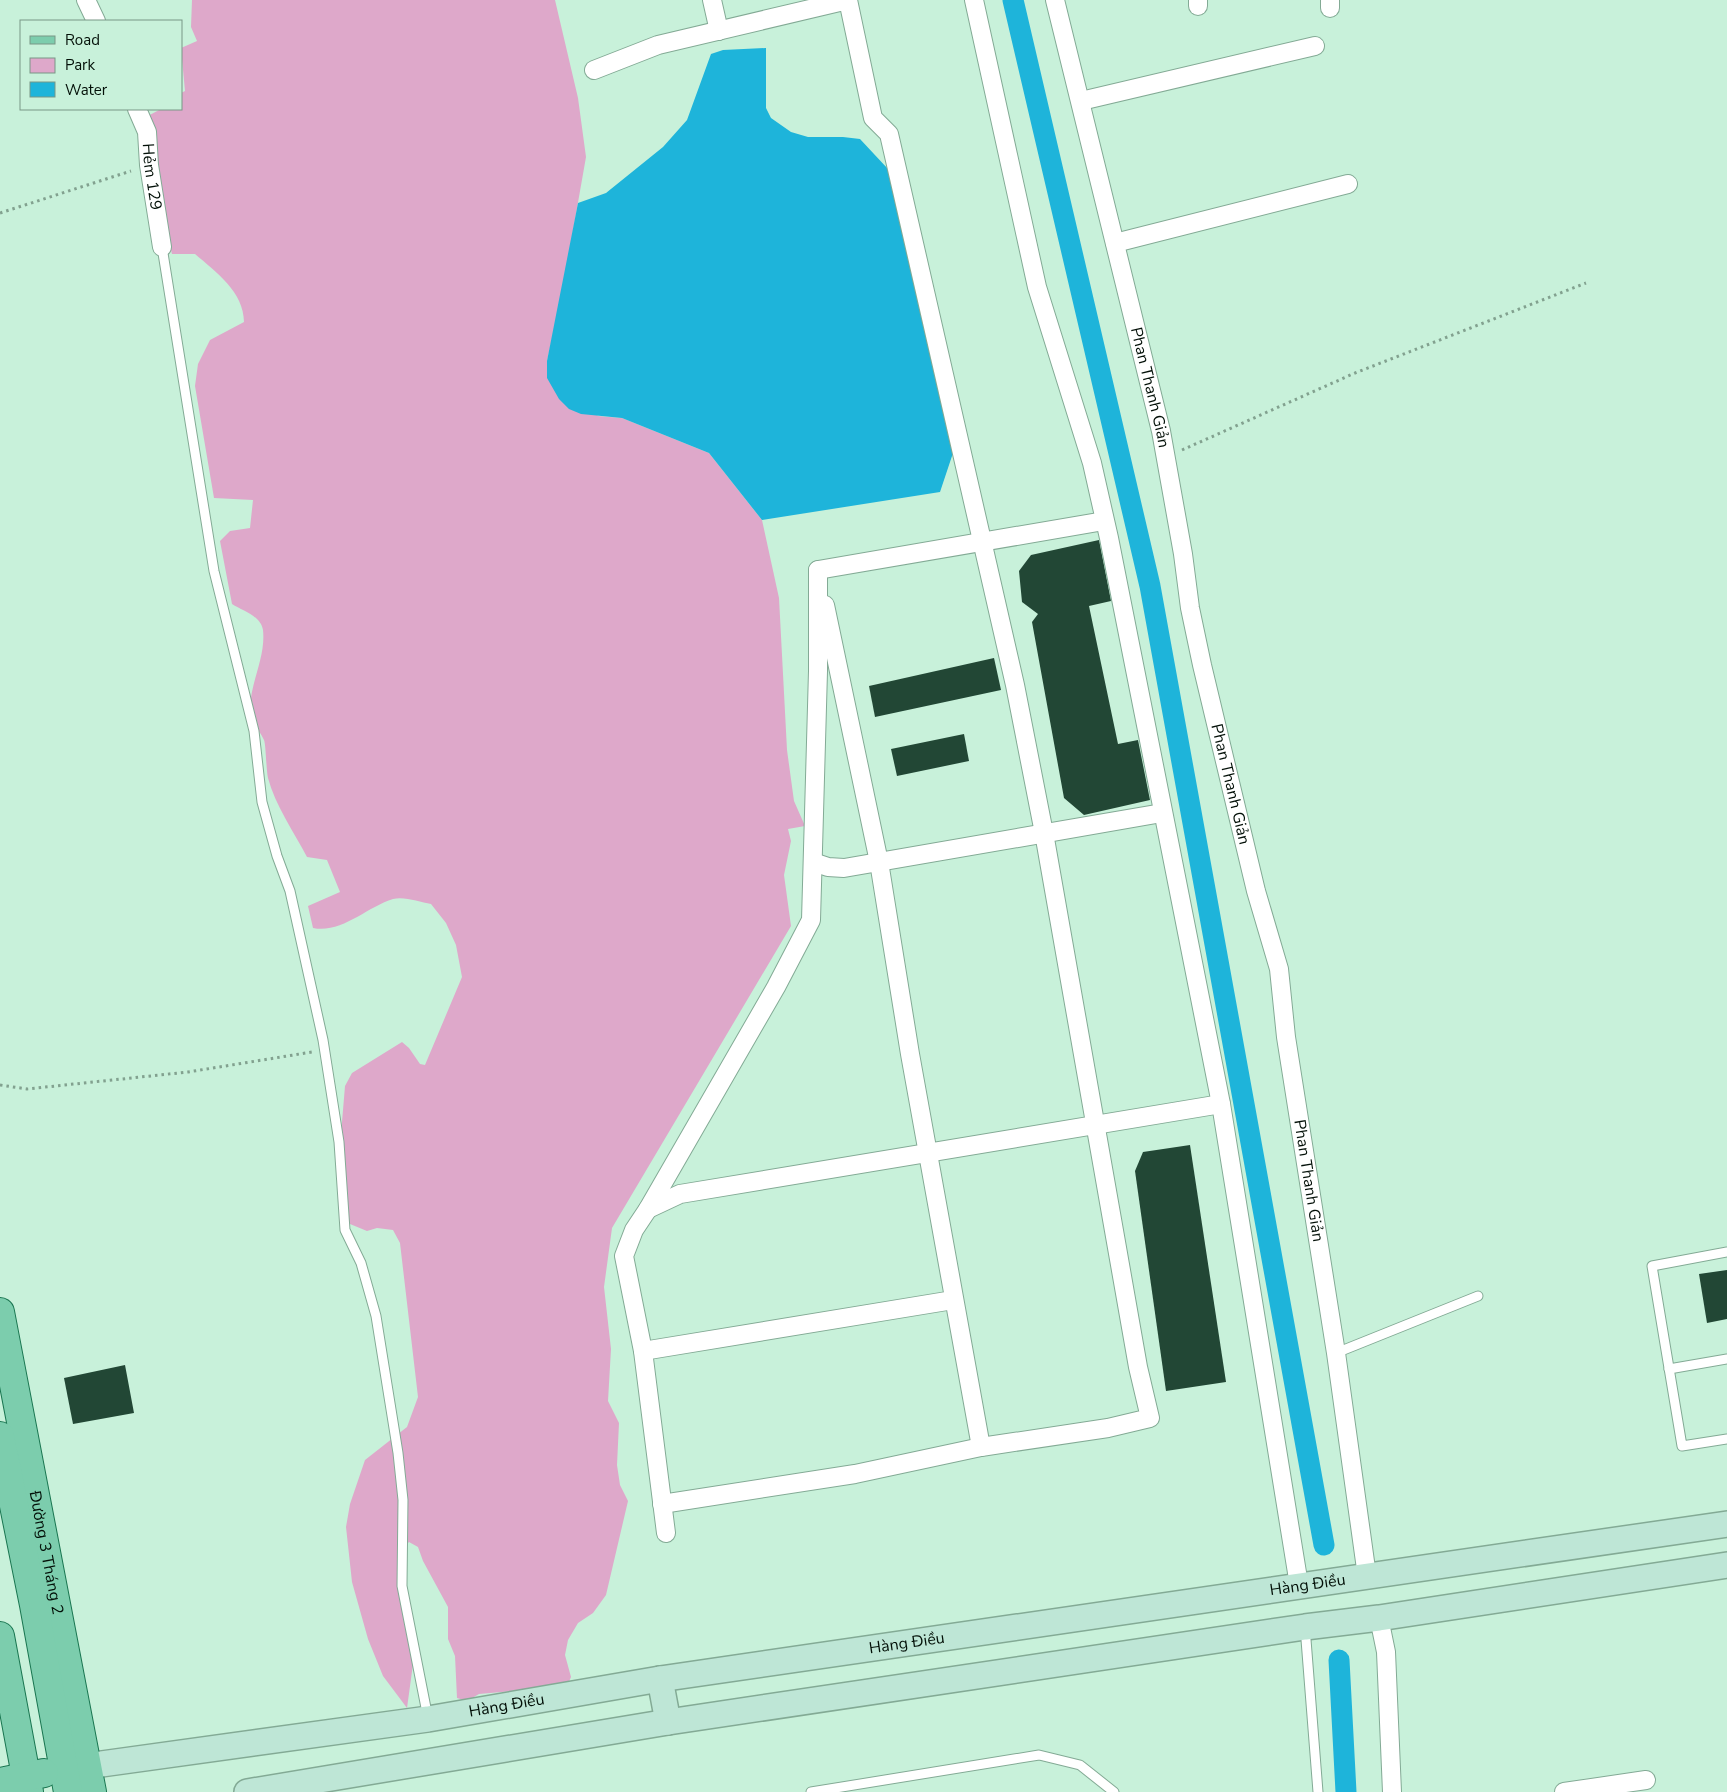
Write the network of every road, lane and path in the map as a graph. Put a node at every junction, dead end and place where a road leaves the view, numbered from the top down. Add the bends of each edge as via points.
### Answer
1 (86, 0) edge
2 (712, 0) edge
3 (848, 0) edge
4 (974, 0) edge
5 (1055, 0) edge
6 (96, 20) edge
7 (719, 31) junction
8 (1315, 46) dead end
9 (594, 70) dead end
10 (1081, 101) junction
11 (137, 110) edge
12 (148, 165) junction
13 (1348, 184) dead end
14 (0, 213) edge
15 (1115, 243) junction
16 (162, 247) joint
17 (1586, 283) dead end
18 (1165, 457) junction
19 (1104, 521) junction
20 (982, 543) junction
21 (818, 570) junction
22 (1162, 813) junction
23 (1044, 833) junction
24 (814, 862) junction
25 (879, 862) junction
26 (325, 1050) junction
27 (0, 1085) edge
28 (1221, 1104) junction
29 (1097, 1126) junction
30 (930, 1153) junction
31 (648, 1209) junction
32 (1727, 1252) edge
33 (1478, 1296) dead end
34 (953, 1300) junction
35 (0, 1312) edge
36 (643, 1350) junction
37 (1336, 1354) junction
38 (1727, 1359) edge
39 (1669, 1369) junction
40 (0, 1436) edge
41 (1727, 1438) edge
42 (981, 1447) junction
43 (662, 1504) junction
44 (1719, 1525) edge
45 (666, 1533) dead end
46 (1722, 1565) edge
47 (1366, 1576) junction
48 (1299, 1586) junction
49 (1379, 1618) junction
50 (1305, 1627) junction
51 (0, 1636) edge
52 (660, 1679) junction
53 (428, 1719) junction
54 (668, 1722) junction
55 (78, 1780) edge
56 (1646, 1780) dead end
57 (0, 1782) edge
58 (28, 1784) edge
59 (1599, 1789) edge
60 (247, 1792) edge
61 (811, 1792) edge
62 (1114, 1792) edge
63 (1318, 1792) edge
64 (1392, 1792) edge
65 (1564, 1792) edge

1 - 6 street
2 - 7 street
3 - 7 street
3 - 20 street via 873,118 889,134
4 - 19 street via 1037,287 1092,462
5 - 10 street, Phan Thanh Giản
7 - 9 street via 658,46
8 - 10 street
10 - 15 street, Phan Thanh Giản
11 - 12 street, Hẻm 129 via 147,132
12 - 14 path
12 - 16 street, Hẻm 129
13 - 15 street
15 - 18 street, Phan Thanh Giản
16 - 26 lane via 214,571 254,731 262,802 290,890
17 - 18 path via 1355,373
18 - 37 street, Phan Thanh Giản via 1198,646 1256,891 1279,968 1286,1037
19 - 20 street
19 - 22 street
20 - 21 street
20 - 23 street via 1015,685
21 - 24 street
21 - 25 street
22 - 23 street
22 - 28 street
23 - 25 street
23 - 29 street
24 - 25 street via 844,868
24 - 31 street via 811,920
25 - 30 street via 910,1054
26 - 27 path via 188,1072 26,1089
26 - 53 lane via 339,1142 345,1230 361,1263 376,1316 396,1443 403,1500 402,1586
28 - 29 street
28 - 48 street
29 - 30 street
29 - 42 street via 1138,1367 1150,1418 1108,1428
30 - 31 street via 680,1194
30 - 34 street
31 - 36 street via 634,1230 624,1256
32 - 39 lane via 1652,1266
33 - 37 lane
34 - 36 street
34 - 42 street
35 - 55 main road, Đường 3 Tháng 2
36 - 43 street
37 - 47 street, Phan Thanh Giản
38 - 39 lane
39 - 41 lane via 1682,1446
40 - 55 main road, Đường 3 Tháng 2 via 34,1605
42 - 43 street via 855,1474
43 - 45 street
44 - 46 main road
44 - 47 main road, Hàng Điều
46 - 49 main road
47 - 48 main road, Hàng Điều
48 - 52 main road, Hàng Điều
49 - 50 main road
49 - 64 street via 1386,1652
50 - 54 main road
50 - 63 lane
51 - 58 main road
52 - 53 main road, Hàng Điều
52 - 54 main road
53 - 55 main road, Hàng Điều
54 - 60 main road
55 - 58 main road
56 - 59 street
57 - 58 main road
59 - 65 street
61 - 62 lane via 1039,1755 1080,1765

